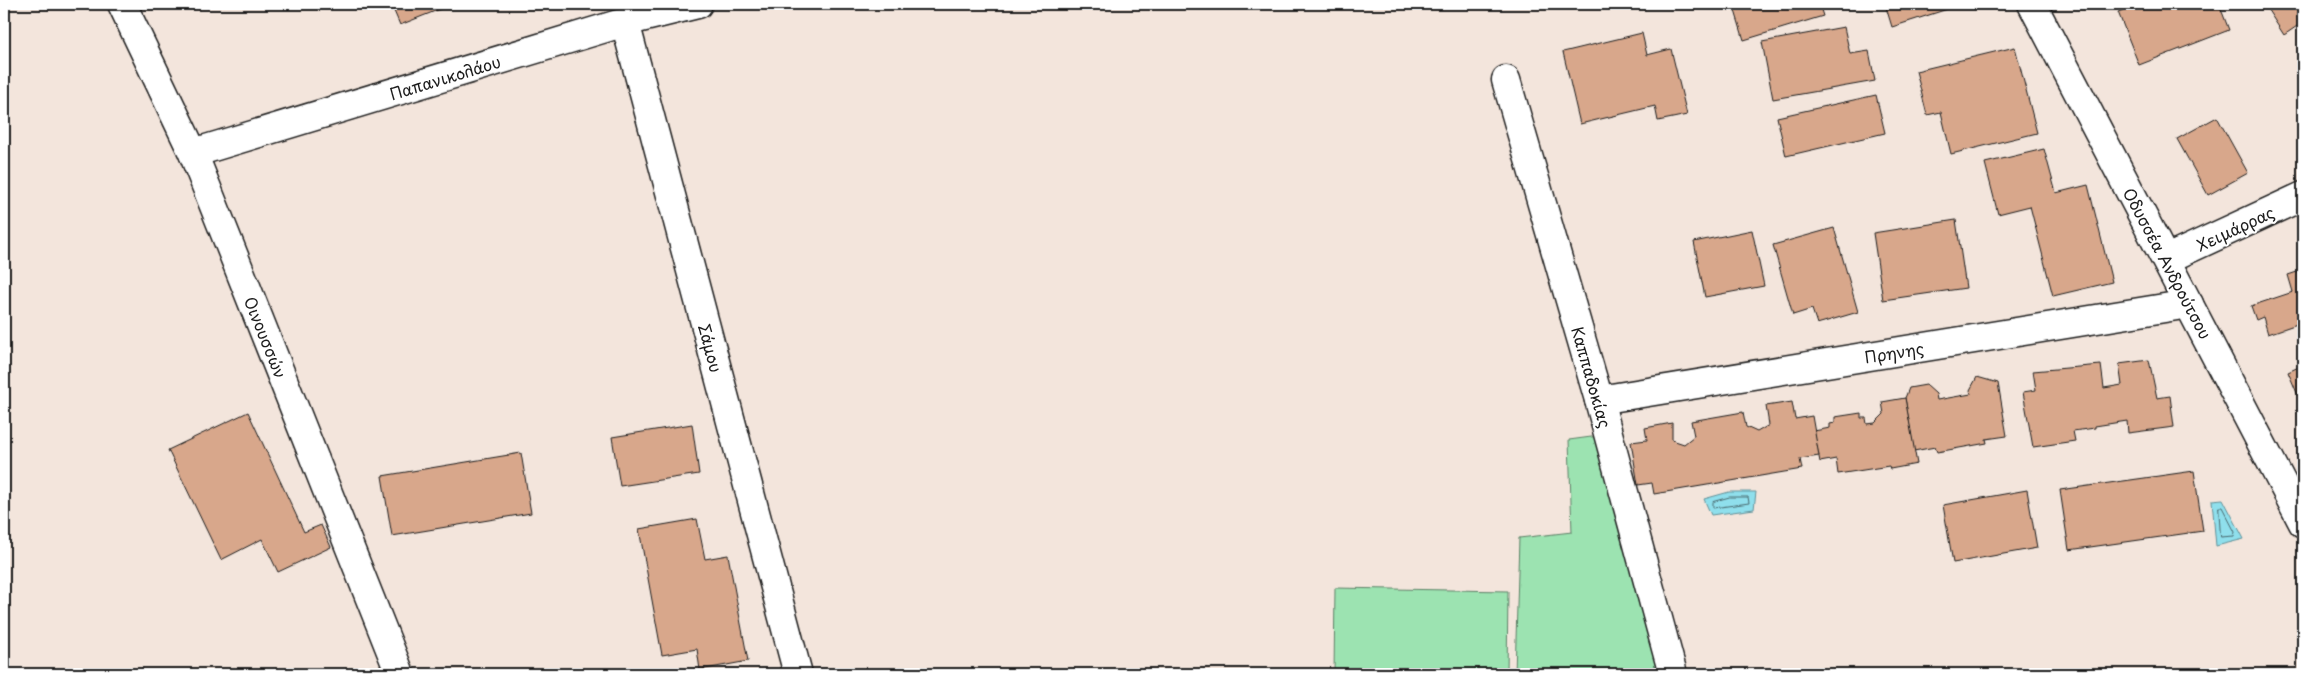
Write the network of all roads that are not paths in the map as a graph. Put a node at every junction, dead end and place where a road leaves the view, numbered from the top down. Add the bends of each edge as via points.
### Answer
1 (122, 4) edge
2 (698, 4) edge
3 (2032, 4) edge
4 (625, 22) junction
5 (1506, 80) dead end
6 (193, 153) junction
7 (2303, 196) edge
8 (2167, 259) junction
9 (2190, 304) junction
10 (1599, 400) junction
11 (2303, 523) edge
12 (400, 674) edge
13 (798, 674) edge
14 (1673, 674) edge

1 - 6 street, Οινουσσών
2 - 4 street, Παπανικολάου
3 - 8 street, Οδυσσέα Ανδρούτσου
4 - 6 street, Παπανικολάου
4 - 13 street, Σάμου
5 - 10 street, Καππαδοκίας
6 - 12 street, Οινουσσών
7 - 8 street, Χειμάρρας
8 - 9 street, Οδυσσέα Ανδρούτσου
9 - 10 street, Πρηνης
9 - 11 street, Οδυσσέα Ανδρούτσου
10 - 14 street, Καππαδοκίας

